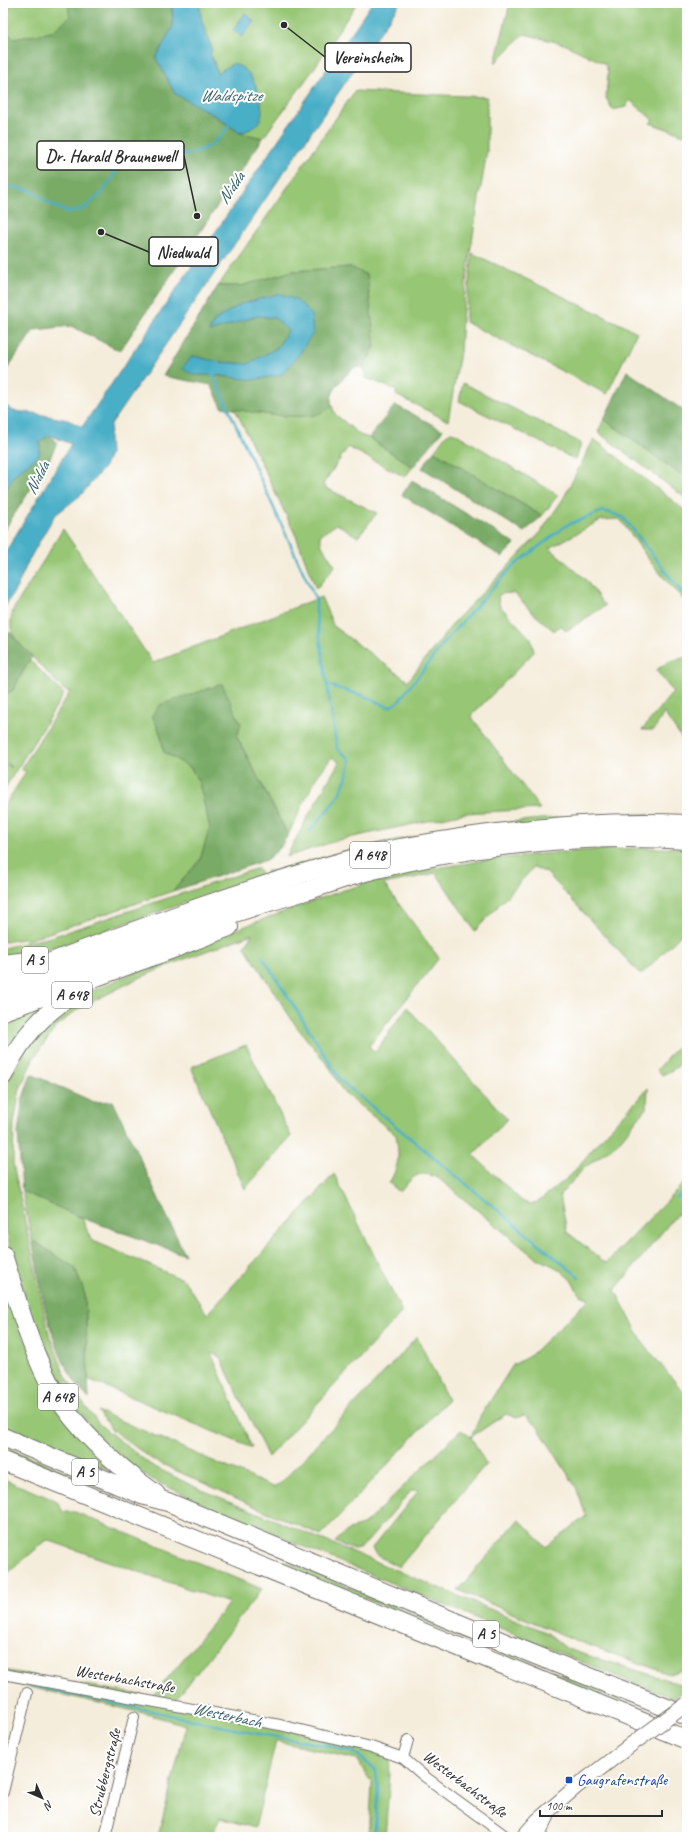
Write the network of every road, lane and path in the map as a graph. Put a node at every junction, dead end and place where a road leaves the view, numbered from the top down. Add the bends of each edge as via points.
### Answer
1 (687, 824) edge
2 (687, 840) edge
3 (373, 870) junction
4 (170, 950) junction
5 (67, 956) junction
6 (3, 964) edge
7 (3, 980) edge
8 (3, 995) edge
9 (3, 1011) edge
10 (3, 1076) edge
11 (3, 1255) edge
12 (3, 1438) edge
13 (3, 1461) edge
14 (168, 1502) junction
15 (3, 1674) edge
16 (27, 1693) dead end
17 (687, 1704) edge
18 (687, 1716) edge
19 (134, 1717) dead end
20 (408, 1740) dead end
21 (687, 1740) edge
22 (403, 1758) junction
23 (3, 1792) edge
24 (551, 1810) junction
25 (105, 1837) edge
26 (507, 1837) edge
27 (523, 1837) edge
28 (537, 1837) edge

1 - 5 highway, A 648 via 578,824 503,831 347,860 276,881
2 - 3 highway, A 648 via 594,839 491,848
3 - 4 highway, A 648
3 - 8 highway, A 648 via 238,911
4 - 9 highway, A 648
4 - 10 highway, A 648 via 67,998 30,1030
5 - 6 highway, A 5
5 - 7 highway, A 648
11 - 14 highway, A 648 via 38,1360 55,1393 91,1440 147,1488
12 - 14 highway, A 5 via 142,1495
13 - 21 highway, A 5
14 - 18 highway, A 5
15 - 22 street, Westerbachstraße via 280,1725 371,1747
16 - 23 street
17 - 24 main road, bridge via 588,1778
19 - 25 street, Strubbergstraße
20 - 22 street, Westerbachstraße
22 - 26 street, Westerbachstraße
24 - 27 main road
24 - 28 main road

